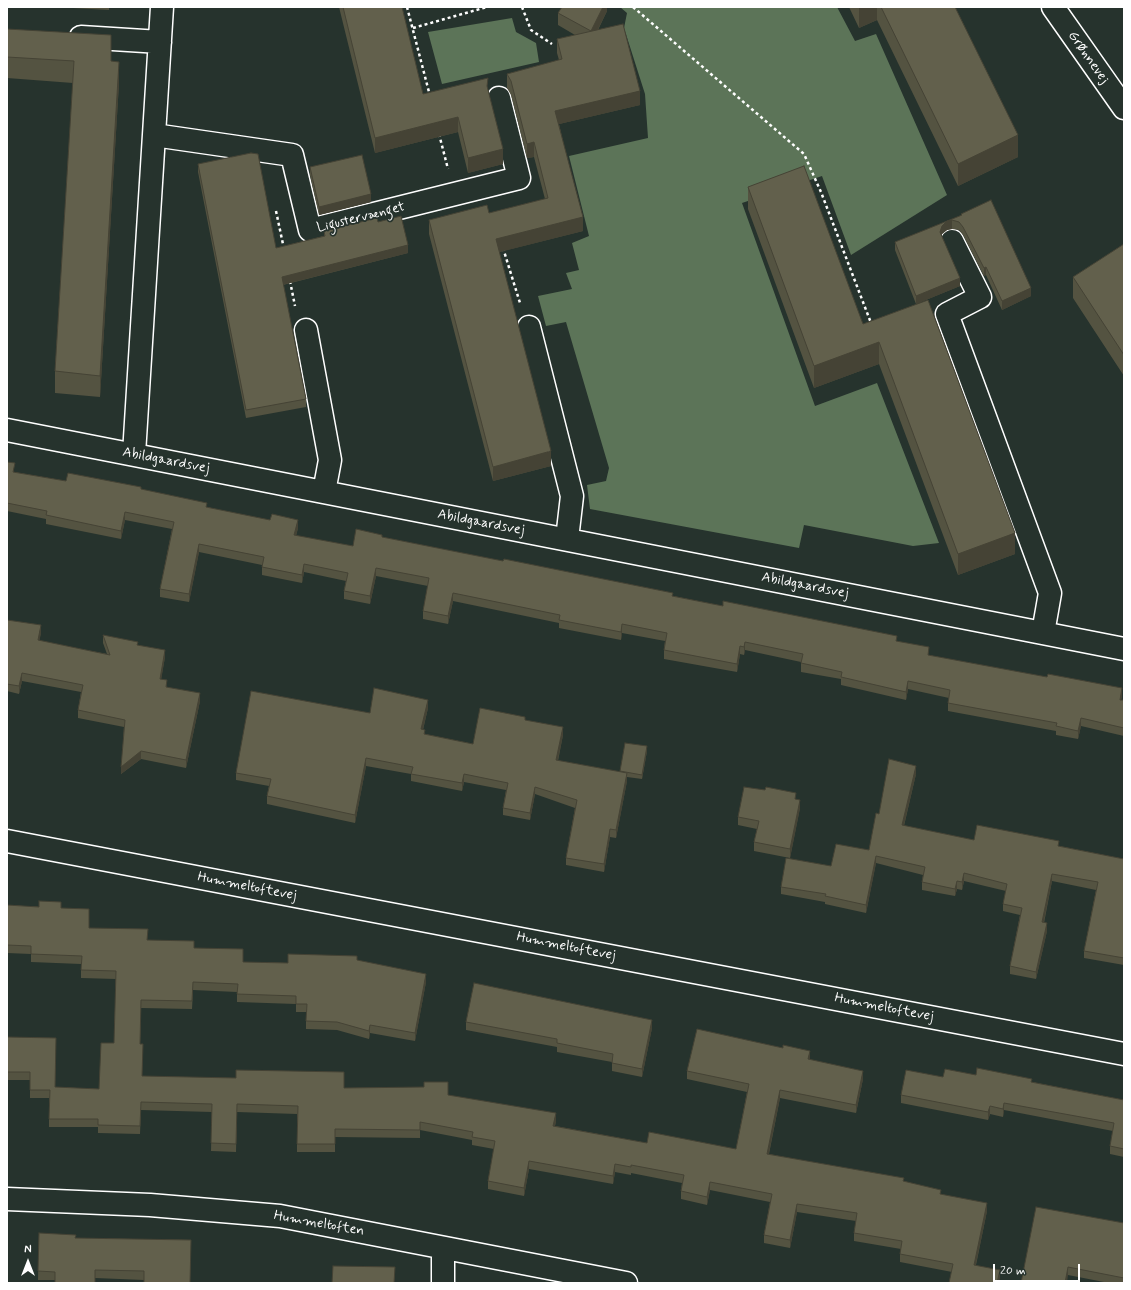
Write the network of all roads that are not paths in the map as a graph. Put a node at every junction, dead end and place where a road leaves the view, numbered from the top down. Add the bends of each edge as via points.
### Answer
1 (162, 7) edge
2 (1053, 7) edge
3 (60, 36) edge
4 (160, 42) junction
5 (499, 98) dead end
6 (1123, 104) edge
7 (154, 135) junction
8 (952, 241) dead end
9 (529, 327) road end
10 (306, 330) road end
11 (7, 430) edge
12 (134, 454) junction
13 (324, 492) junction
14 (567, 539) junction
15 (1043, 633) junction
16 (1124, 649) edge
17 (7, 841) edge
18 (1124, 1054) edge
19 (7, 1199) edge
20 (443, 1248) junction
21 (443, 1283) edge
22 (626, 1283) edge

1 - 4 street
2 - 6 street, Grønnevej
3 - 4 street
4 - 7 street
5 - 7 street, Ligustervænget via 519,178 310,230 292,155
7 - 12 street
8 - 15 street via 980,296 947,314 1050,593
9 - 14 street via 572,496
10 - 13 street via 330,460
11 - 12 street, Abildgaardsvej
12 - 13 street, Abildgaardsvej
13 - 14 street, Abildgaardsvej
14 - 15 street, Abildgaardsvej
15 - 16 street, Abildgaardsvej
17 - 18 street, Hummeltoftevej
19 - 20 street, Hummeltoften via 150,1205 280,1216
20 - 21 street
20 - 22 street, Hummeltoften

